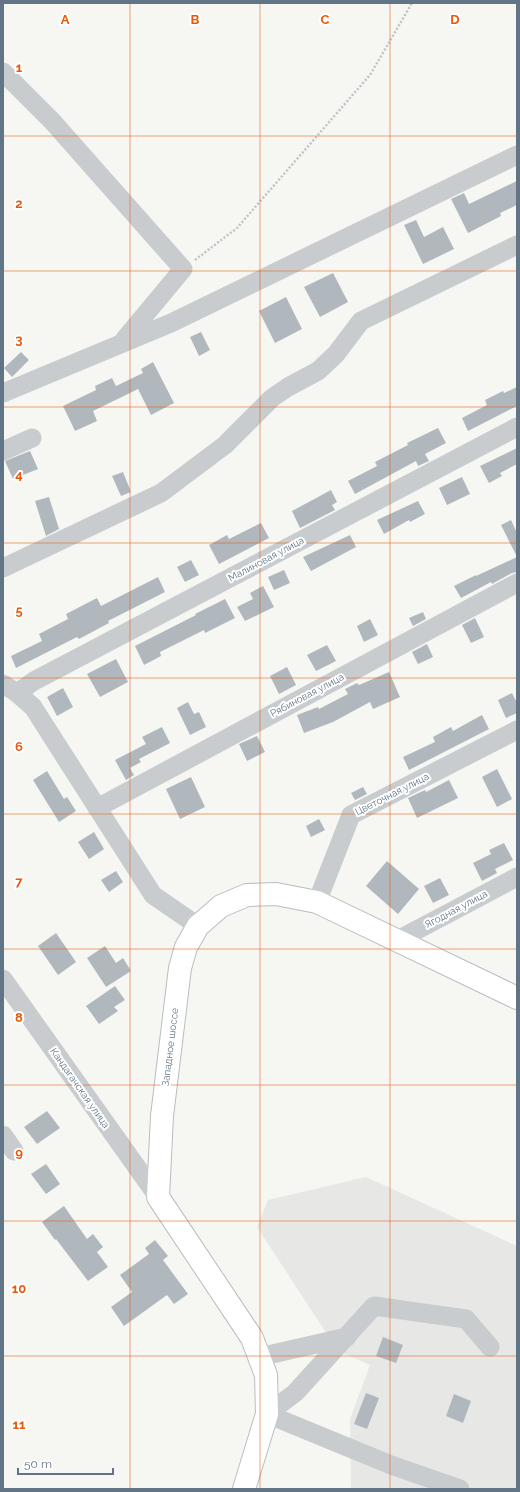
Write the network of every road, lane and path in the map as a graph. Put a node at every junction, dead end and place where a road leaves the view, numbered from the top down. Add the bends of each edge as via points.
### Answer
1 (412, 3) edge
2 (3, 72) edge
3 (517, 155) edge
4 (517, 245) edge
5 (183, 269) junction
6 (121, 343) junction
7 (5, 390) edge
8 (517, 427) edge
9 (32, 438) dead end
10 (3, 451) edge
11 (3, 568) edge
12 (517, 583) edge
13 (10, 689) edge
14 (517, 730) edge
15 (97, 808) junction
16 (517, 877) edge
17 (317, 902) junction
18 (198, 926) junction
19 (396, 941) junction
20 (3, 979) edge
21 (517, 998) edge
22 (3, 1135) edge
23 (14, 1151) dead end
24 (158, 1197) junction
25 (347, 1337) junction
26 (490, 1347) dead end
27 (259, 1357) junction
28 (267, 1414) junction
29 (244, 1489) edge
30 (460, 1489) edge

1 - 5 path via 370,75 237,228
2 - 5 street via 52,121
3 - 6 street via 171,323
4 - 11 street via 361,321 336,354 318,371 288,386 272,398 224,445 161,494
5 - 6 street
6 - 7 street
8 - 13 street, Малиновая улица via 34,681
9 - 10 street
12 - 15 street, Рябиновая улица
13 - 15 street via 33,707
14 - 17 street, Цветочная улица via 351,815
15 - 18 street via 153,895
16 - 19 street, Ягодная улица
17 - 18 main road, Западное шоссе via 276,894 247,895 221,906
17 - 19 main road, Западное шоссе
18 - 24 main road, Западное шоссе via 186,947 180,968 162,1116
19 - 21 main road, Западное шоссе
20 - 24 street, Кандагачская улица
22 - 23 street
24 - 27 main road via 252,1338
25 - 26 street via 374,1306 466,1319
25 - 27 street
25 - 28 street via 295,1393
27 - 28 main road via 266,1375
28 - 29 main road
28 - 30 street via 391,1465

